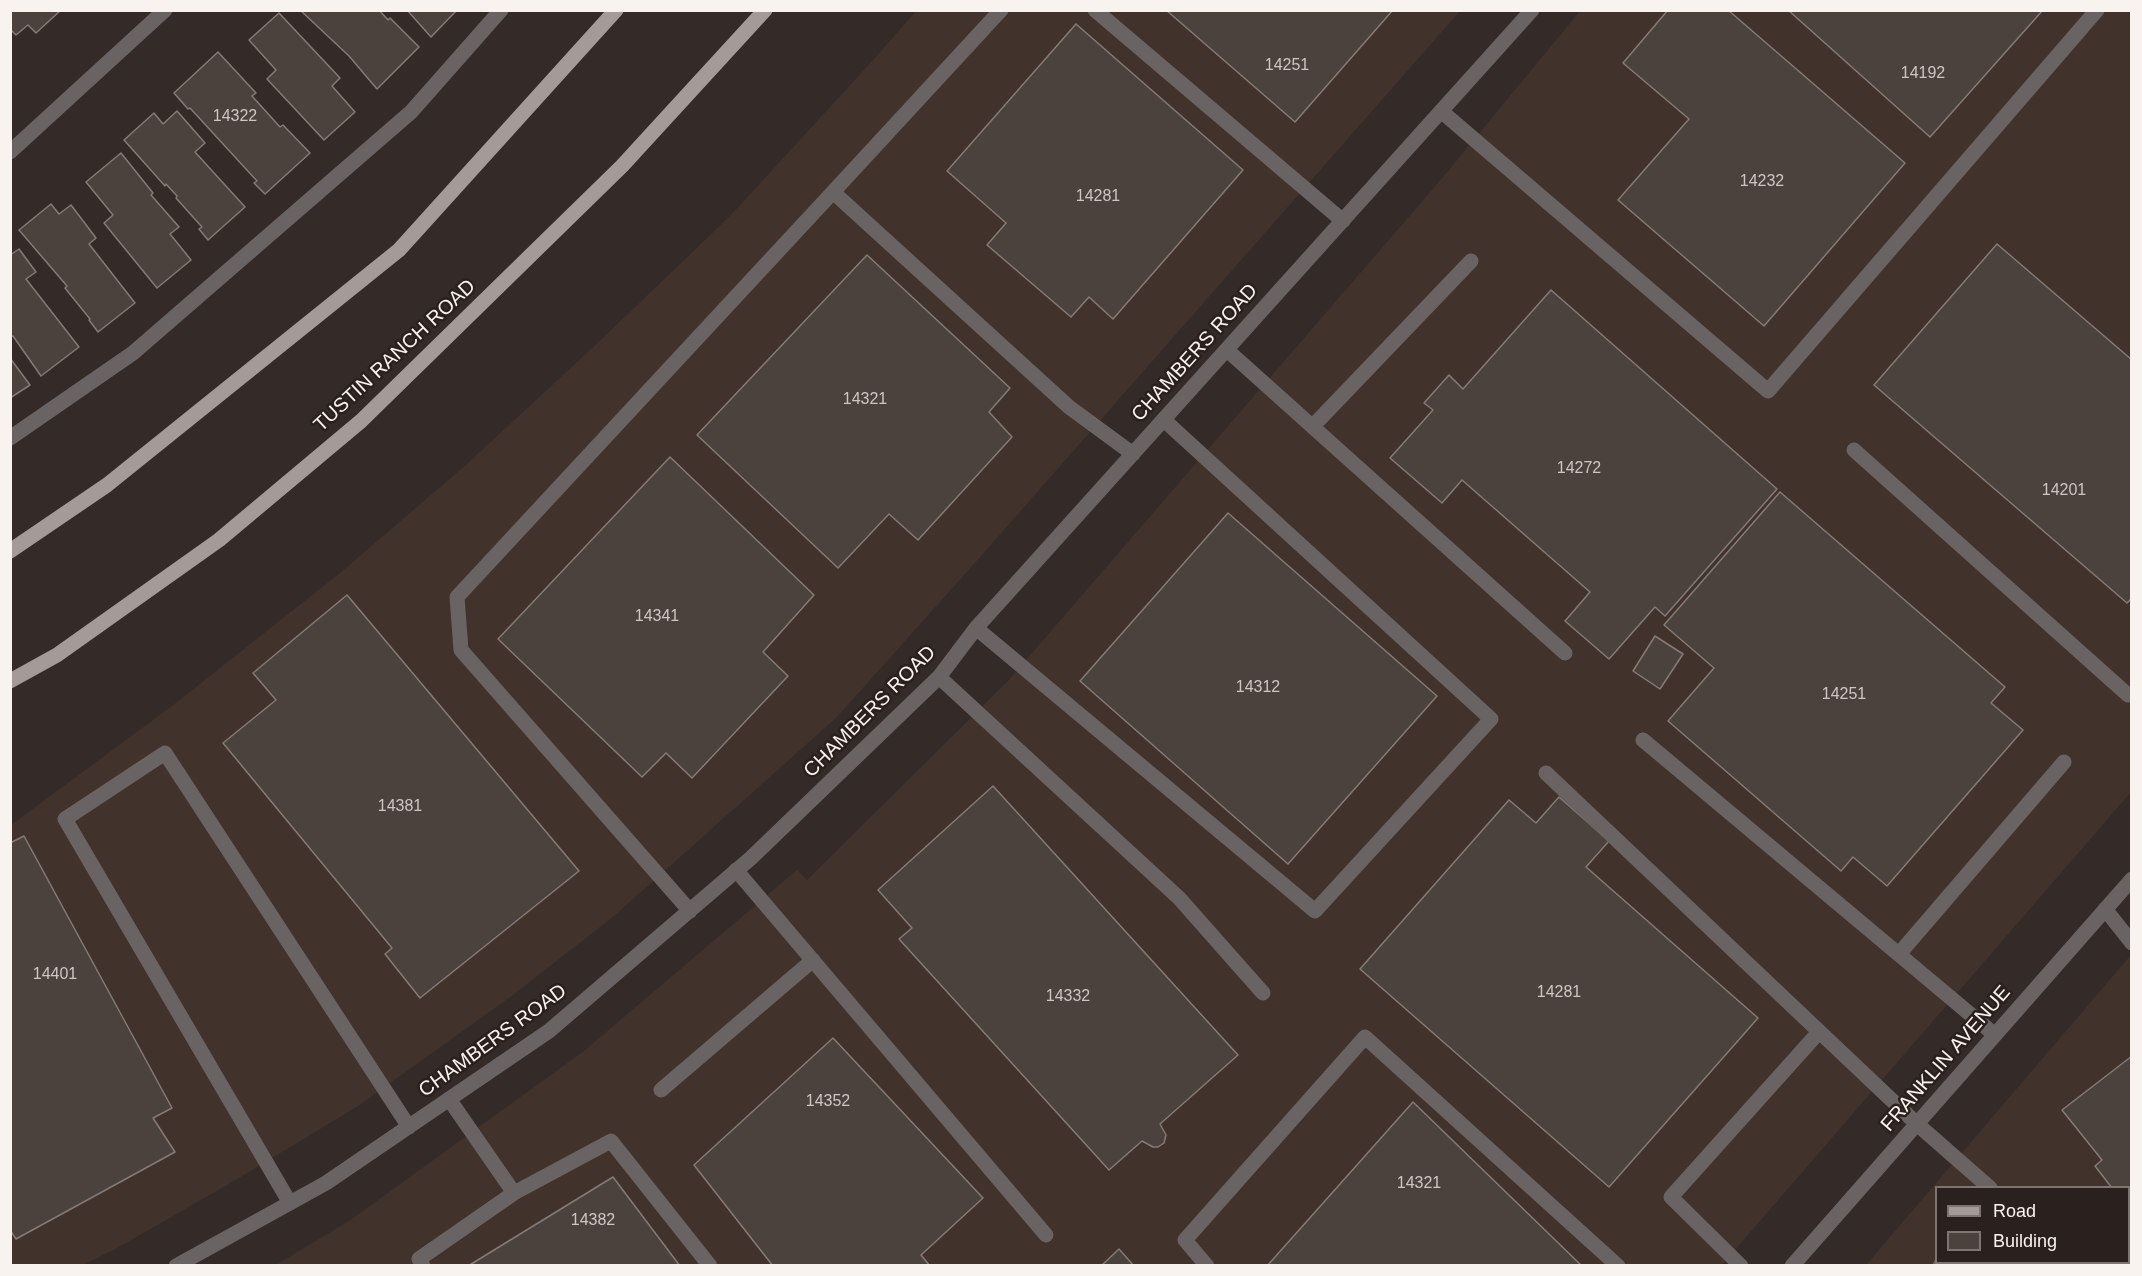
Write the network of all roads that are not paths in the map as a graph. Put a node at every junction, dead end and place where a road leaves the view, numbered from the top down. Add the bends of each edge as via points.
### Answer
1 (165, 10) edge
2 (501, 10) edge
3 (616, 10) edge
4 (765, 10) edge
5 (1001, 10) edge
6 (1095, 10) edge
7 (1532, 10) edge
8 (2097, 10) edge
9 (1441, 111) junction
10 (10, 152) edge
11 (833, 192) junction
12 (1343, 221) junction
13 (1471, 261) dead end
14 (1227, 350) junction
15 (1164, 420) junction
16 (1313, 426) junction
17 (10, 438) edge
18 (1854, 450) dead end
19 (1133, 454) junction
20 (10, 550) edge
21 (976, 628) junction
22 (1565, 652) dead end
23 (939, 677) junction
24 (10, 681) edge
25 (2130, 695) edge
26 (1643, 740) dead end
27 (2064, 762) dead end
28 (1546, 773) dead end
29 (736, 870) junction
30 (2132, 879) edge
31 (2105, 909) junction
32 (690, 910) junction
33 (2132, 943) edge
34 (1899, 954) junction
35 (813, 960) junction
36 (1263, 993) dead end
37 (1819, 1032) junction
38 (1995, 1035) junction
39 (661, 1090) dead end
40 (449, 1100) junction
41 (1917, 1124) junction
42 (409, 1127) junction
43 (1988, 1186) edge
44 (514, 1193) junction
45 (290, 1203) junction
46 (1046, 1235) dead end
47 (421, 1262) edge
48 (176, 1266) edge
49 (711, 1266) edge
50 (1207, 1266) edge
51 (1618, 1266) edge
52 (1741, 1266) edge
53 (1792, 1266) edge

1 - 10 street
2 - 17 street via 411,112 133,353
3 - 20 main road via 399,250 107,485
4 - 24 main road, TUSTIN RANCH ROAD via 622,166 361,421 219,540 57,656
5 - 11 street
6 - 12 street
7 - 9 street, CHAMBERS ROAD
8 - 9 street via 1768,391
9 - 12 street, CHAMBERS ROAD
11 - 19 street via 1069,407
11 - 32 street via 457,597 462,650
12 - 14 street, CHAMBERS ROAD
13 - 16 street
14 - 15 street, CHAMBERS ROAD
14 - 16 street
15 - 19 street, CHAMBERS ROAD
15 - 21 street via 1491,718 1315,911
16 - 22 street
18 - 25 street
19 - 21 street, CHAMBERS ROAD
21 - 23 street, CHAMBERS ROAD
23 - 29 street, CHAMBERS ROAD
23 - 36 street via 1179,898
26 - 34 street
27 - 34 street
28 - 37 street
29 - 32 street, CHAMBERS ROAD
29 - 35 street
30 - 31 street, FRANKLIN AVENUE
31 - 33 street
31 - 38 street, FRANKLIN AVENUE
32 - 40 street, CHAMBERS ROAD via 549,1031
34 - 38 street
35 - 39 street
35 - 46 street
37 - 41 street
37 - 52 street via 1671,1197
38 - 41 street, FRANKLIN AVENUE
40 - 42 street, CHAMBERS ROAD
40 - 44 street
41 - 43 street
41 - 53 street, FRANKLIN AVENUE
42 - 45 street, CHAMBERS ROAD via 326,1184
42 - 45 street via 165,753 65,819
44 - 47 street
44 - 49 street via 611,1141
45 - 48 street, CHAMBERS ROAD
50 - 51 street via 1185,1240 1365,1037

